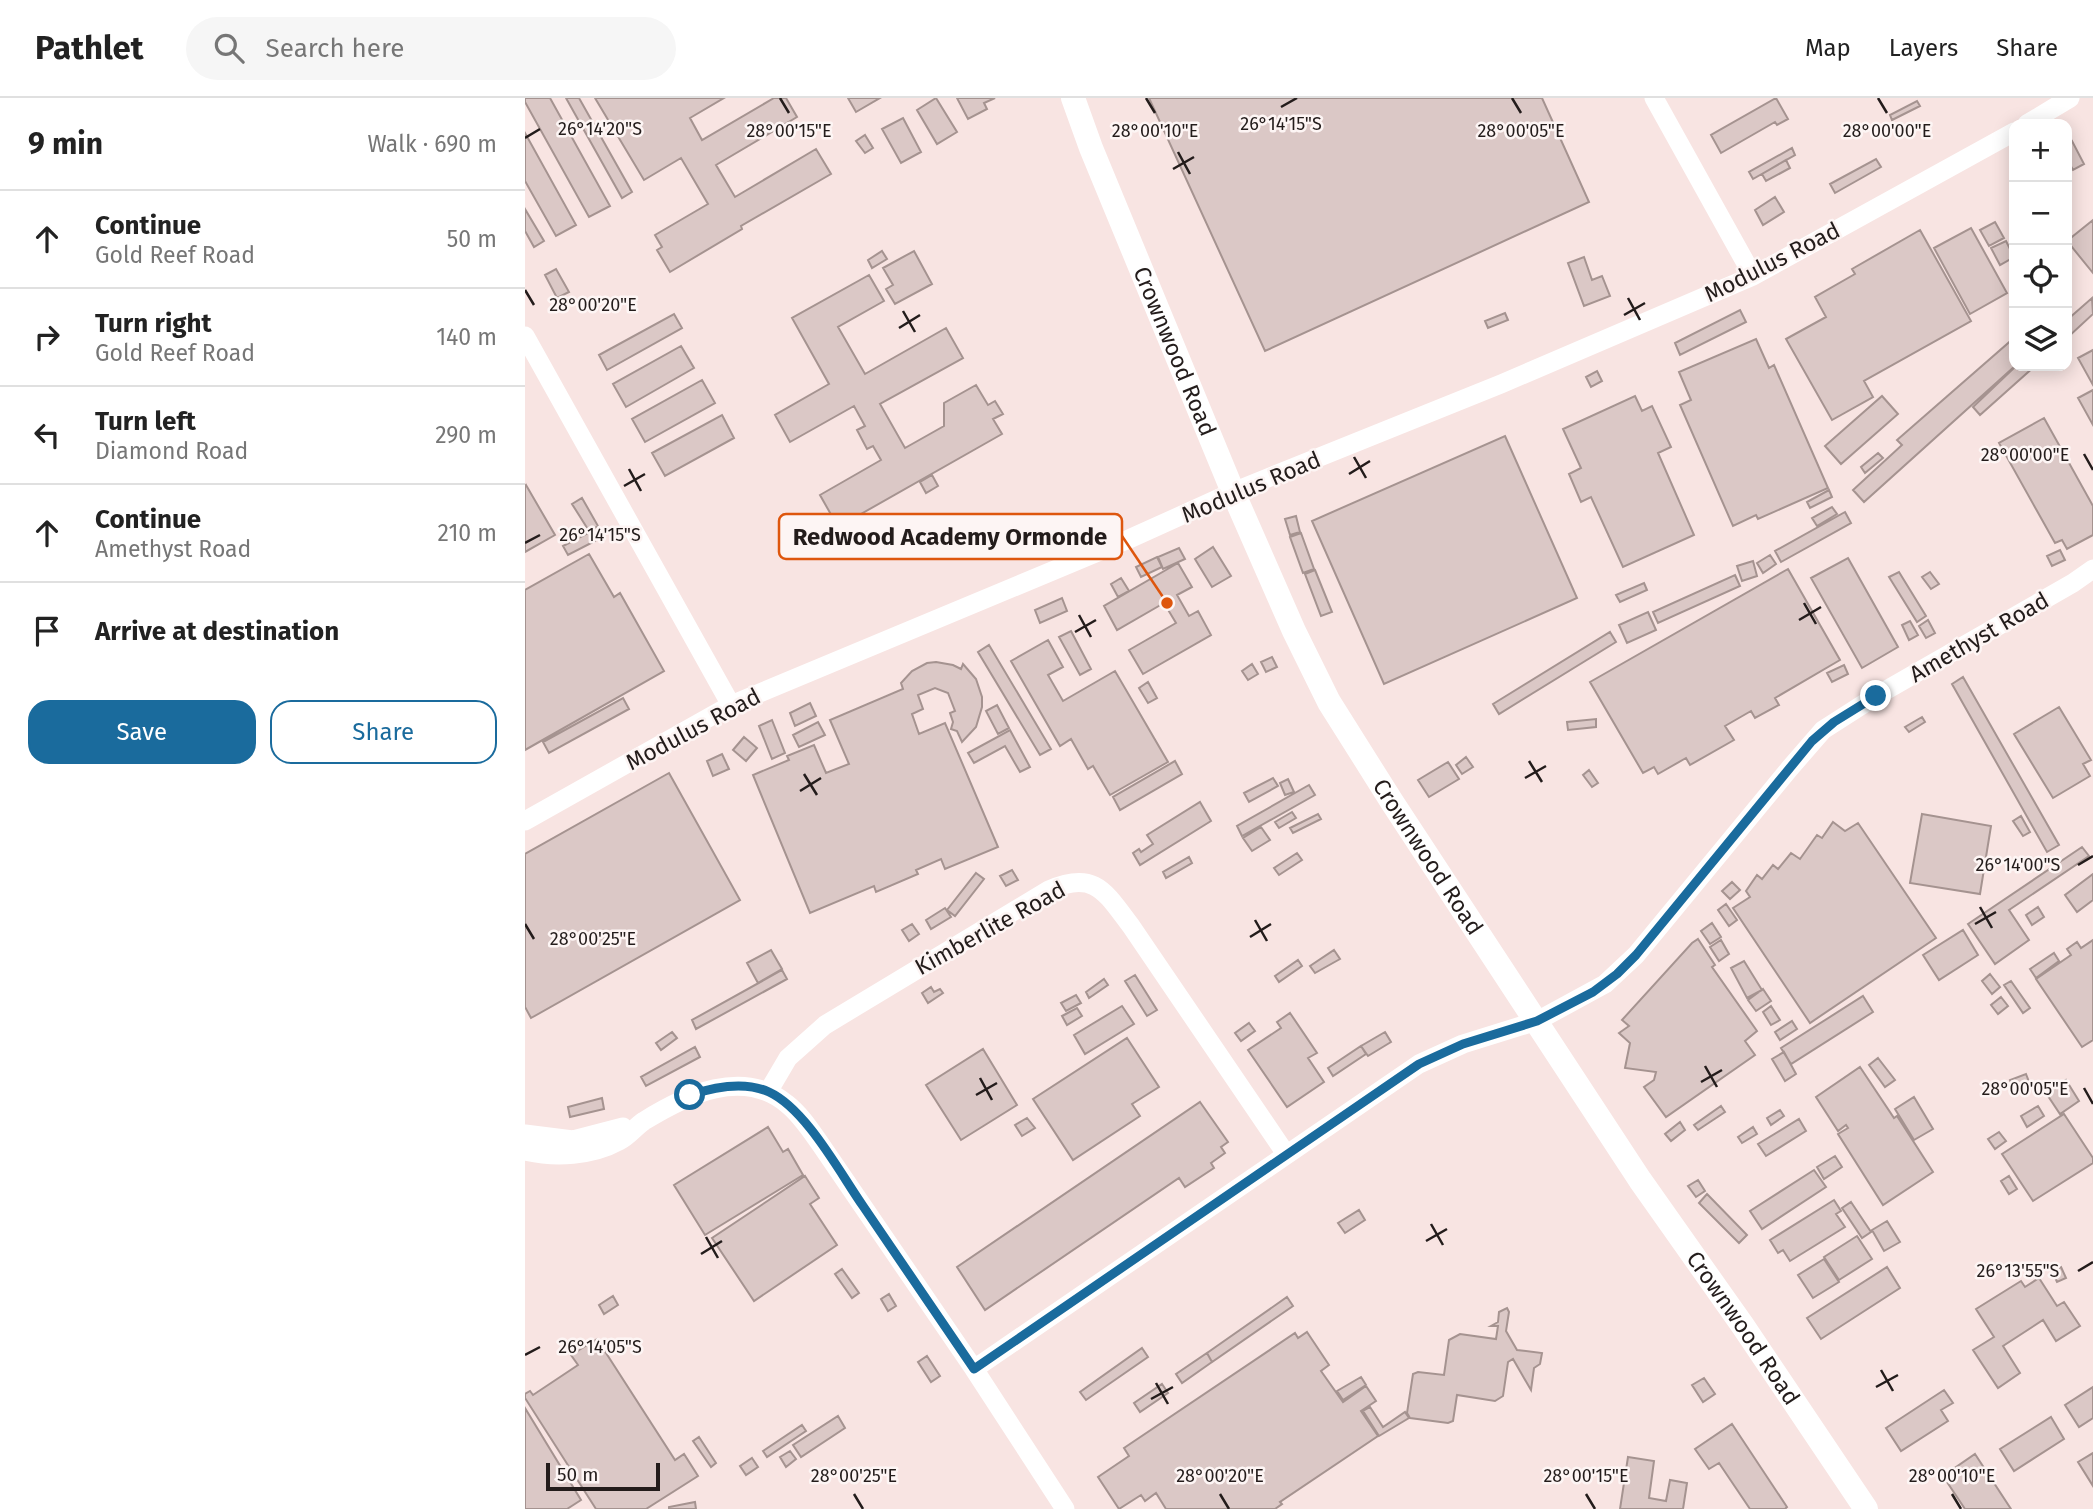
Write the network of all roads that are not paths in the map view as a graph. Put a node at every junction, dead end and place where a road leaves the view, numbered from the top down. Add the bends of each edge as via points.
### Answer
1 (1059, 98) edge
2 (1073, 98) edge
3 (1654, 98) edge
4 (2070, 98) edge
5 (2035, 119) edge
6 (2009, 135) edge
7 (1091, 148) junction
8 (1753, 276) junction
9 (525, 336) edge
10 (1233, 492) junction
11 (2093, 569) edge
12 (731, 705) junction
13 (525, 821) edge
14 (1537, 1021) junction
15 (768, 1092) junction
16 (641, 1123) junction
17 (525, 1134) edge
18 (525, 1151) edge
19 (1286, 1154) junction
20 (974, 1369) junction
21 (1065, 1509) edge
22 (1866, 1509) edge

1 - 7 main road, Crownwood Road
2 - 7 main road, Crownwood Road
3 - 8 street
4 - 5 street
6 - 8 street, Modulus Road
7 - 10 main road, Crownwood Road
8 - 10 street, Modulus Road
9 - 12 street
10 - 12 street, Modulus Road
10 - 14 main road, Crownwood Road via 1329,702
11 - 14 street, Amethyst Road via 1834,722 1805,750 1617,974
12 - 13 street, Modulus Road
14 - 19 street, Amethyst Road via 1463,1044 1419,1064
14 - 22 main road, Crownwood Road
15 - 16 street via 720,1087 681,1099
15 - 19 street, Kimberlite Road via 788,1058 825,1025 1049,890 1084,882 1108,895
15 - 20 street via 788,1104 806,1125
16 - 17 street via 573,1140
16 - 18 street via 619,1141 597,1150 562,1155
19 - 20 street, Amethyst Road
20 - 21 street

